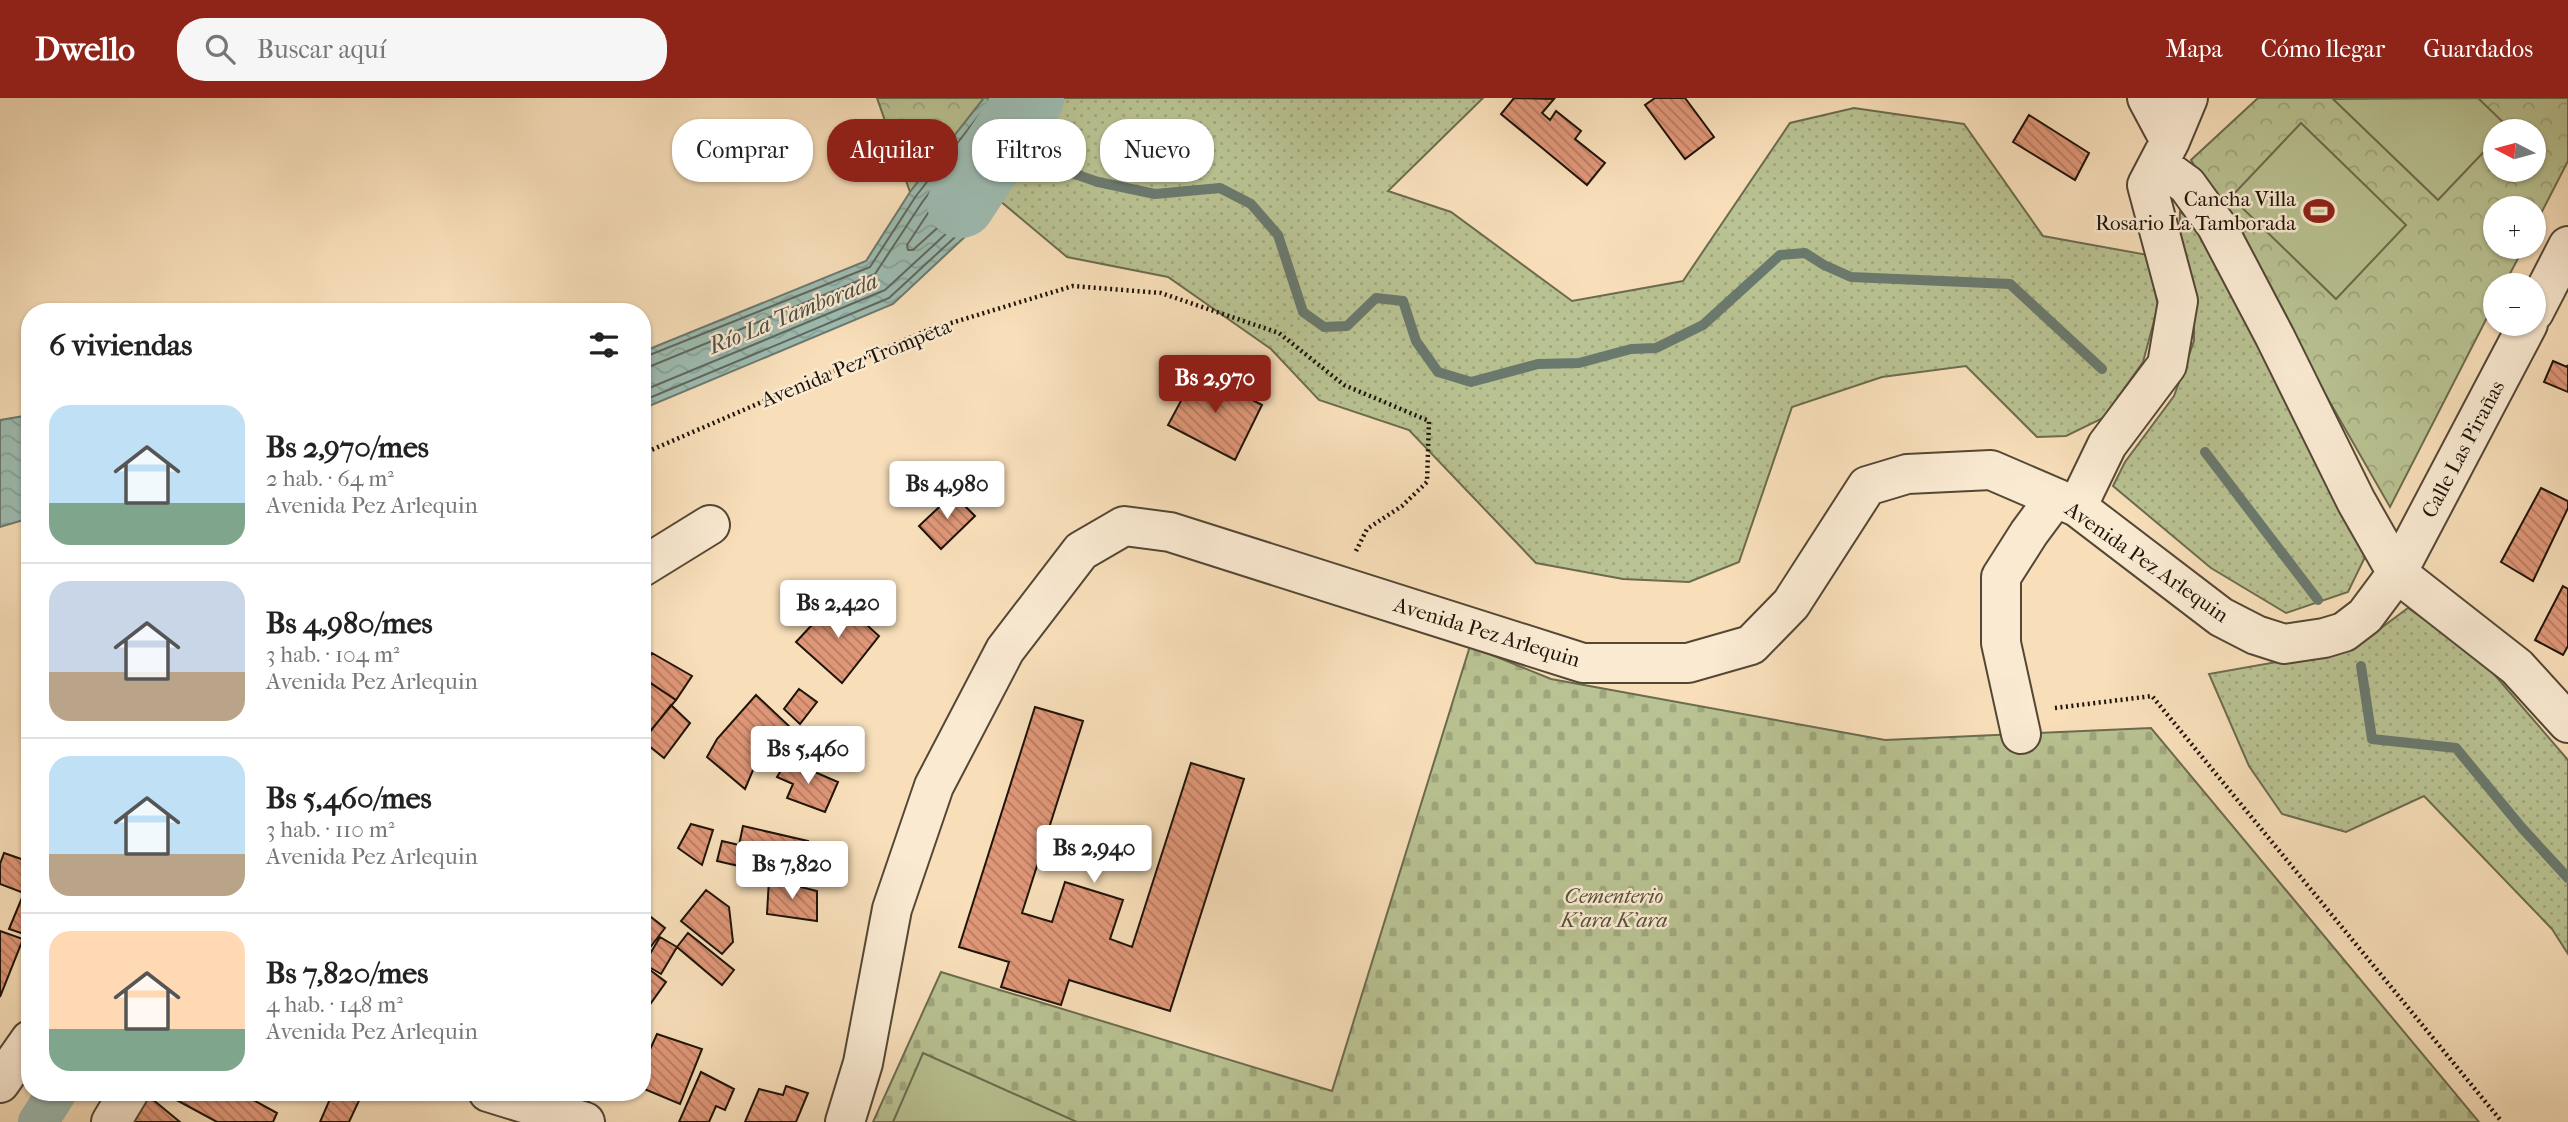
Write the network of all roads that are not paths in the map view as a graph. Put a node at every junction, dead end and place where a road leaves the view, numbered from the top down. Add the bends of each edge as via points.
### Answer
1 (2147, 98) edge
2 (2188, 98) edge
3 (2164, 153) junction
4 (2568, 246) edge
5 (2546, 289) edge
6 (2522, 336) edge
7 (2066, 503) junction
8 (710, 526) dead end
9 (651, 562) edge
10 (2397, 573) junction
11 (2019, 723) road end
12 (2568, 723) edge
13 (21, 1052) edge
14 (1, 1080) edge
15 (124, 1101) edge
16 (517, 1101) edge
17 (111, 1122) edge
18 (585, 1122) edge
19 (845, 1122) edge

1 - 3 street
2 - 3 street
3 - 7 street via 2147,185 2179,301 2167,365
3 - 10 street via 2216,225
4 - 5 street
6 - 10 street, Calle Las Pirañas
7 - 10 street, Avenida Pez Arlequin via 2221,617 2284,644 2344,632 2365,616
7 - 11 street via 2029,533 2001,577 2001,643
7 - 19 street, Avenida Pez Arlequin via 1991,470 1907,474 1867,486 1791,604 1751,645 1688,663 1583,663 1170,532 1124,526 1081,551 1005,650 934,786 891,909 863,1063
8 - 9 street
10 - 12 street via 2517,667
13 - 14 street
15 - 17 street
16 - 18 street

